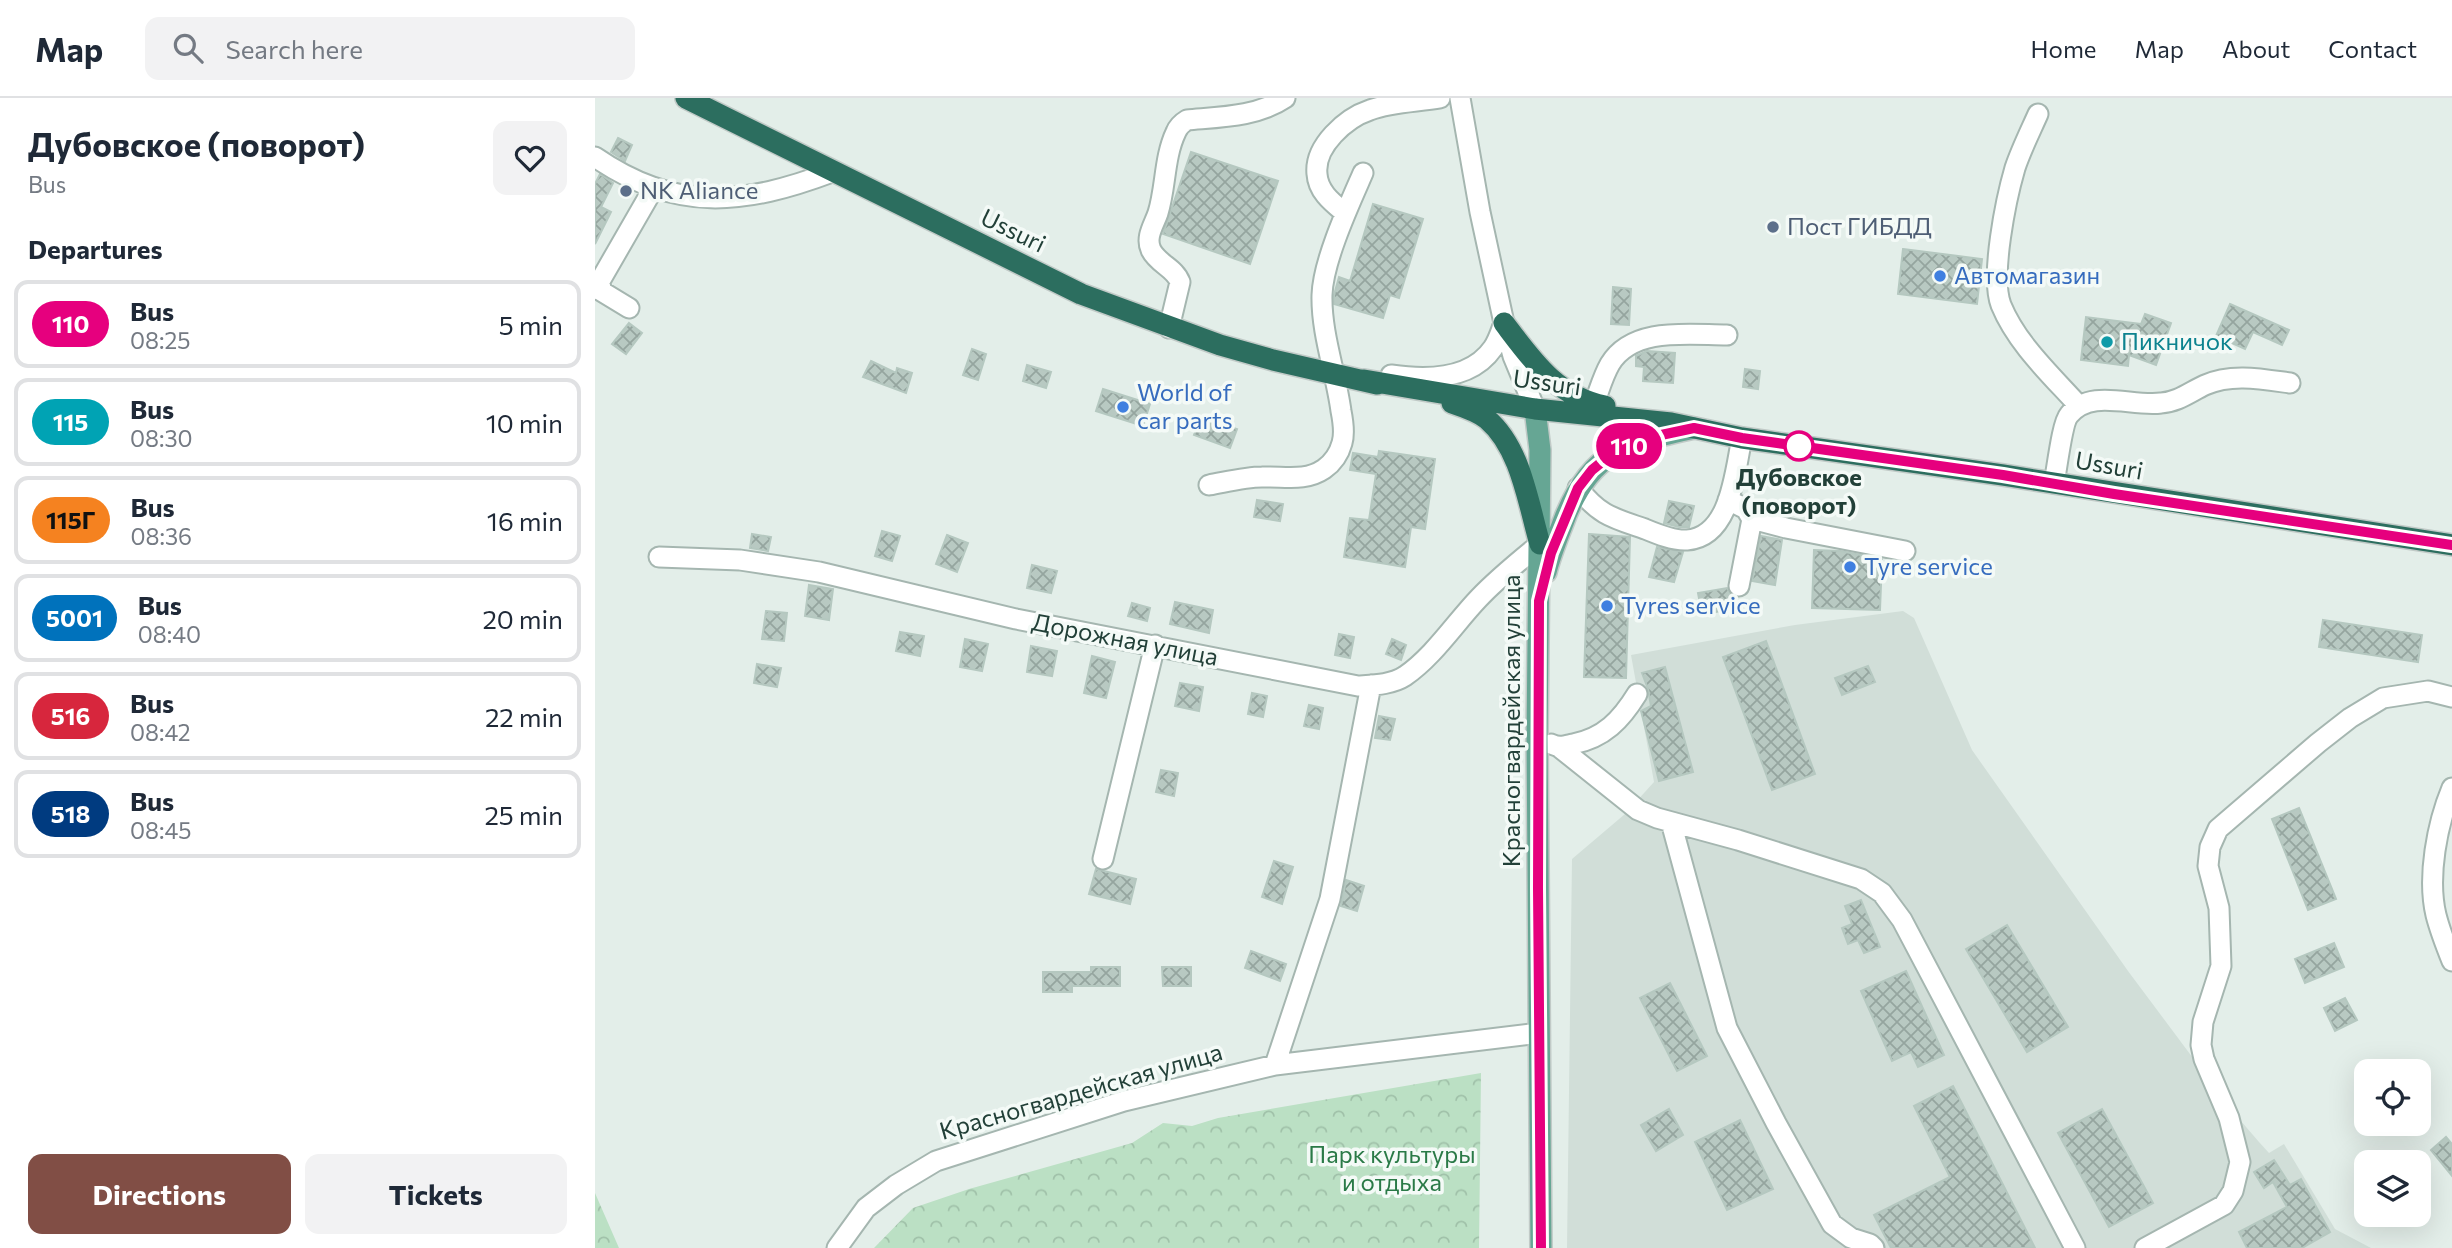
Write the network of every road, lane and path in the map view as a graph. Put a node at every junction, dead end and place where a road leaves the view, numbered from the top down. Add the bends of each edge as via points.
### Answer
1 (686, 98) edge
2 (1285, 98) edge
3 (1440, 98) edge
4 (1460, 98) edge
5 (2038, 114) dead end
6 (595, 157) edge
7 (832, 172) junction
8 (1363, 173) dead end
9 (653, 189) junction
10 (1345, 213) junction
11 (629, 308) dead end
12 (1504, 323) junction
13 (1170, 328) junction
14 (1727, 335) dead end
15 (1336, 373) junction
16 (1364, 380) junction
17 (2290, 383) dead end
18 (1594, 404) junction
19 (2079, 406) junction
20 (1535, 410) junction
21 (1671, 423) junction
22 (1694, 428) junction
23 (1742, 438) junction
24 (2054, 483) junction
25 (1209, 485) dead end
26 (1578, 488) junction
27 (1728, 500) junction
28 (1752, 519) junction
29 (1540, 544) junction
30 (2452, 545) edge
31 (1905, 551) dead end
32 (659, 557) dead end
33 (1739, 586) dead end
34 (1539, 601) junction
35 (1155, 645) junction
36 (1371, 685) junction
37 (1637, 694) dead end
38 (2452, 697) edge
39 (1537, 738) junction
40 (1559, 747) junction
41 (2452, 788) edge
42 (1671, 822) junction
43 (1103, 859) dead end
44 (2452, 961) edge
45 (1539, 1033) junction
46 (1275, 1065) junction
47 (837, 1248) edge
48 (1541, 1248) edge
49 (1874, 1248) edge
50 (2075, 1248) edge
51 (2145, 1248) edge

1 - 7 highway, Ussuri
2 - 13 street via 1247,113 1187,120 1176,132 1149,234 1151,250 1179,282
3 - 10 street via 1368,110 1341,126 1321,154 1317,176 1329,199
4 - 12 street
5 - 19 street via 2016,166 1996,282 2014,330
6 - 9 street
7 - 9 street via 798,184 716,199
7 - 13 highway, Ussuri via 1081,294
8 - 10 street
9 - 11 street via 600,281 601,291
10 - 15 street via 1322,294 1324,328
12 - 15 street via 1493,349 1464,370 1413,378
12 - 18 highway via 1556,385
12 - 20 street
13 - 15 highway, Ussuri via 1273,360
14 - 18 street via 1674,334 1634,343 1611,363
15 - 16 highway, Ussuri
15 - 25 street via 1343,440 1337,457 1324,469 1308,477 1261,477
16 - 20 highway, Ussuri
16 - 29 highway via 1454,404 1487,419 1520,472
17 - 19 street via 2224,379 2164,403 2097,399
18 - 21 highway
19 - 24 street via 2067,417
20 - 21 highway, Ussuri
20 - 29 main road, Красногвардейская улица via 1540,450
21 - 22 highway, Ussuri
22 - 23 highway, Ussuri
22 - 26 main road via 1647,438 1623,449 1592,470
23 - 24 highway, Ussuri
23 - 27 street
24 - 30 highway, Ussuri
26 - 27 street via 1606,516 1686,540 1710,530
26 - 34 main road via 1551,553
27 - 28 street via 1746,509
28 - 31 street
28 - 33 street
29 - 34 main road, Красногвардейская улица
29 - 36 street, Дорожная улица via 1479,597 1403,677
32 - 35 street, Дорожная улица via 740,560 806,570 1016,619
34 - 39 main road, Красногвардейская улица
35 - 36 street, Дорожная улица
35 - 43 street
36 - 46 street via 1330,899
37 - 40 street via 1611,727 1590,741
38 - 51 street via 2428,691 2383,698 2318,743 2218,829 2208,866 2219,908 2221,966 2203,1022 2201,1045 2240,1162 2233,1191 2224,1205
39 - 40 street
39 - 45 main road, Красногвардейская улица
40 - 42 street via 1638,810
41 - 44 street via 2441,814 2434,887 2435,914
42 - 49 street via 1727,1028 1832,1224
42 - 50 street via 1861,879 1882,893 1902,920
45 - 46 street, Красногвардейская улица
45 - 48 main road, Красногвардейская улица
46 - 47 street, Красногвардейская улица via 1124,1101 936,1161 866,1208

